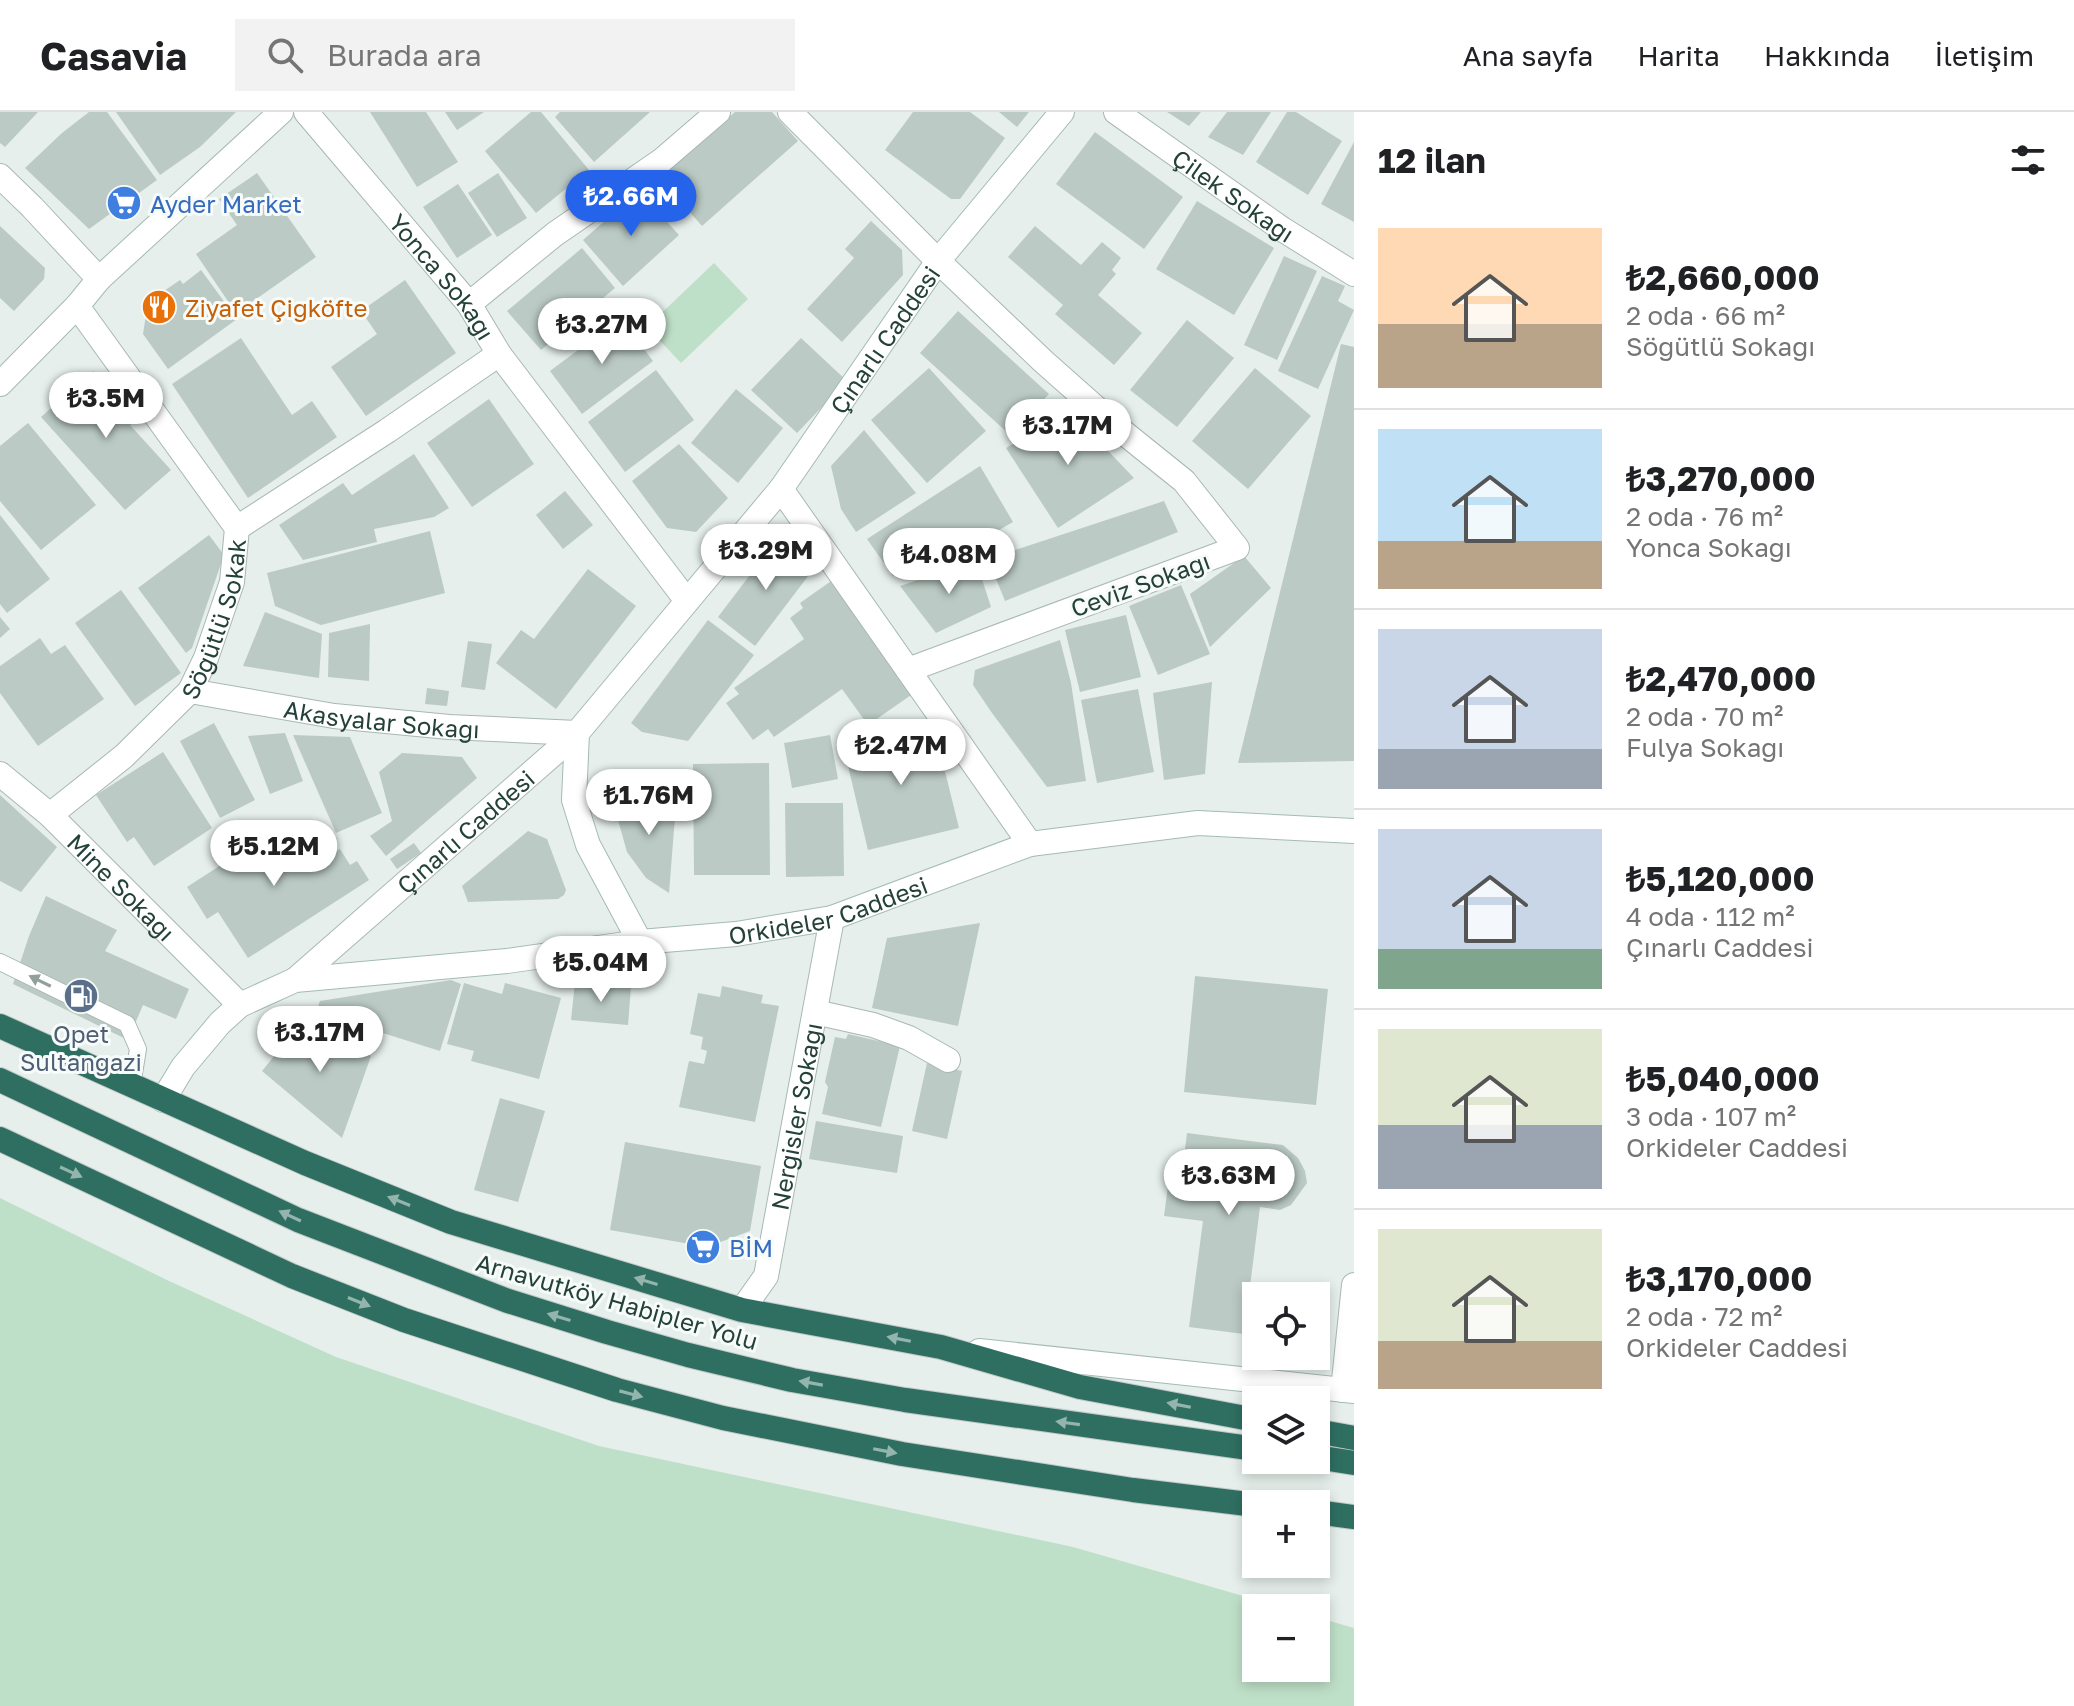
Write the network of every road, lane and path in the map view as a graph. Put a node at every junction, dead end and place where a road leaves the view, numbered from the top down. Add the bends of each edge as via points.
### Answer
1 (281, 112) edge
2 (306, 112) edge
3 (718, 112) edge
4 (790, 112) edge
5 (1062, 112) edge
6 (1116, 112) edge
7 (0, 176) edge
8 (938, 261) junction
9 (1354, 274) edge
10 (99, 279) junction
11 (469, 304) junction
12 (77, 306) junction
13 (499, 354) junction
14 (0, 384) edge
15 (781, 489) junction
16 (237, 528) junction
17 (687, 601) junction
18 (908, 670) junction
19 (190, 691) junction
20 (577, 733) junction
21 (0, 774) edge
22 (50, 815) junction
23 (1354, 831) edge
24 (1030, 844) junction
25 (832, 918) junction
26 (640, 942) junction
27 (0, 962) edge
28 (295, 980) junction
29 (240, 1005) junction
30 (815, 1012) junction
31 (0, 1026) edge
32 (948, 1060) dead end
33 (0, 1080) edge
34 (132, 1086) junction
35 (163, 1100) junction
36 (0, 1139) edge
37 (1354, 1285) edge
38 (742, 1310) junction
39 (941, 1347) junction
40 (1348, 1390) edge
41 (1242, 1417) edge
42 (1330, 1434) edge
43 (1354, 1438) edge
44 (1242, 1447) edge
45 (1330, 1459) edge
46 (1354, 1463) edge
47 (1242, 1503) edge
48 (1330, 1514) edge
49 (1354, 1517) edge

1 - 10 street
2 - 11 street, Yonca Sokağı
3 - 11 street
4 - 8 street
5 - 8 street, Çınarlı Caddesi
6 - 9 street, Çilek Sokağı
7 - 10 street
8 - 15 street, Çınarlı Caddesi
8 - 18 street, Ceviz Sokağı via 1111,422 1184,481 1237,548
10 - 12 street
11 - 13 street, Yonca Sokağı
12 - 14 street
12 - 16 street
13 - 16 street, Söğütlü Sokak
13 - 17 street, Yonca Sokağı
15 - 17 street, Çınarlı Caddesi
15 - 18 street
16 - 19 street, Söğütlü Sokak via 232,582
17 - 20 street, Çınarlı Caddesi
18 - 24 street
19 - 20 street, Akasyalar Sokağı via 334,716
19 - 22 street, Söğütlü Sokak via 124,756
20 - 26 street via 574,800 588,845
20 - 28 street, Çınarlı Caddesi
21 - 22 street, Mine Sokağı
22 - 29 street, Mine Sokağı
23 - 24 street, Orkideler Caddesi via 1198,823
24 - 25 street, Orkideler Caddesi
25 - 26 street, Orkideler Caddesi
25 - 30 street, Nergisler Sokağı
26 - 28 street, Orkideler Caddesi via 507,961
34 -> 27 lane via 138,1049 127,1024
28 - 29 street, Çınarlı Caddesi
29 - 35 street, Çınarlı Caddesi via 183,1067
30 - 32 street via 873,1025
30 - 38 street, Nergisler Sokağı via 766,1276
31 - 34 highway
44 -> 33 highway, Arnavutköy Habipler Yolu via 792,1380 607,1332 508,1301 298,1220
34 - 35 highway
38 -> 35 highway via 451,1222
36 -> 47 highway via 292,1276 404,1320 617,1390 723,1418 902,1454
37 - 40 street
39 -> 38 highway
39 - 40 street
41 -> 39 highway via 1080,1387
42 - 43 highway
45 - 46 highway
48 - 49 highway

